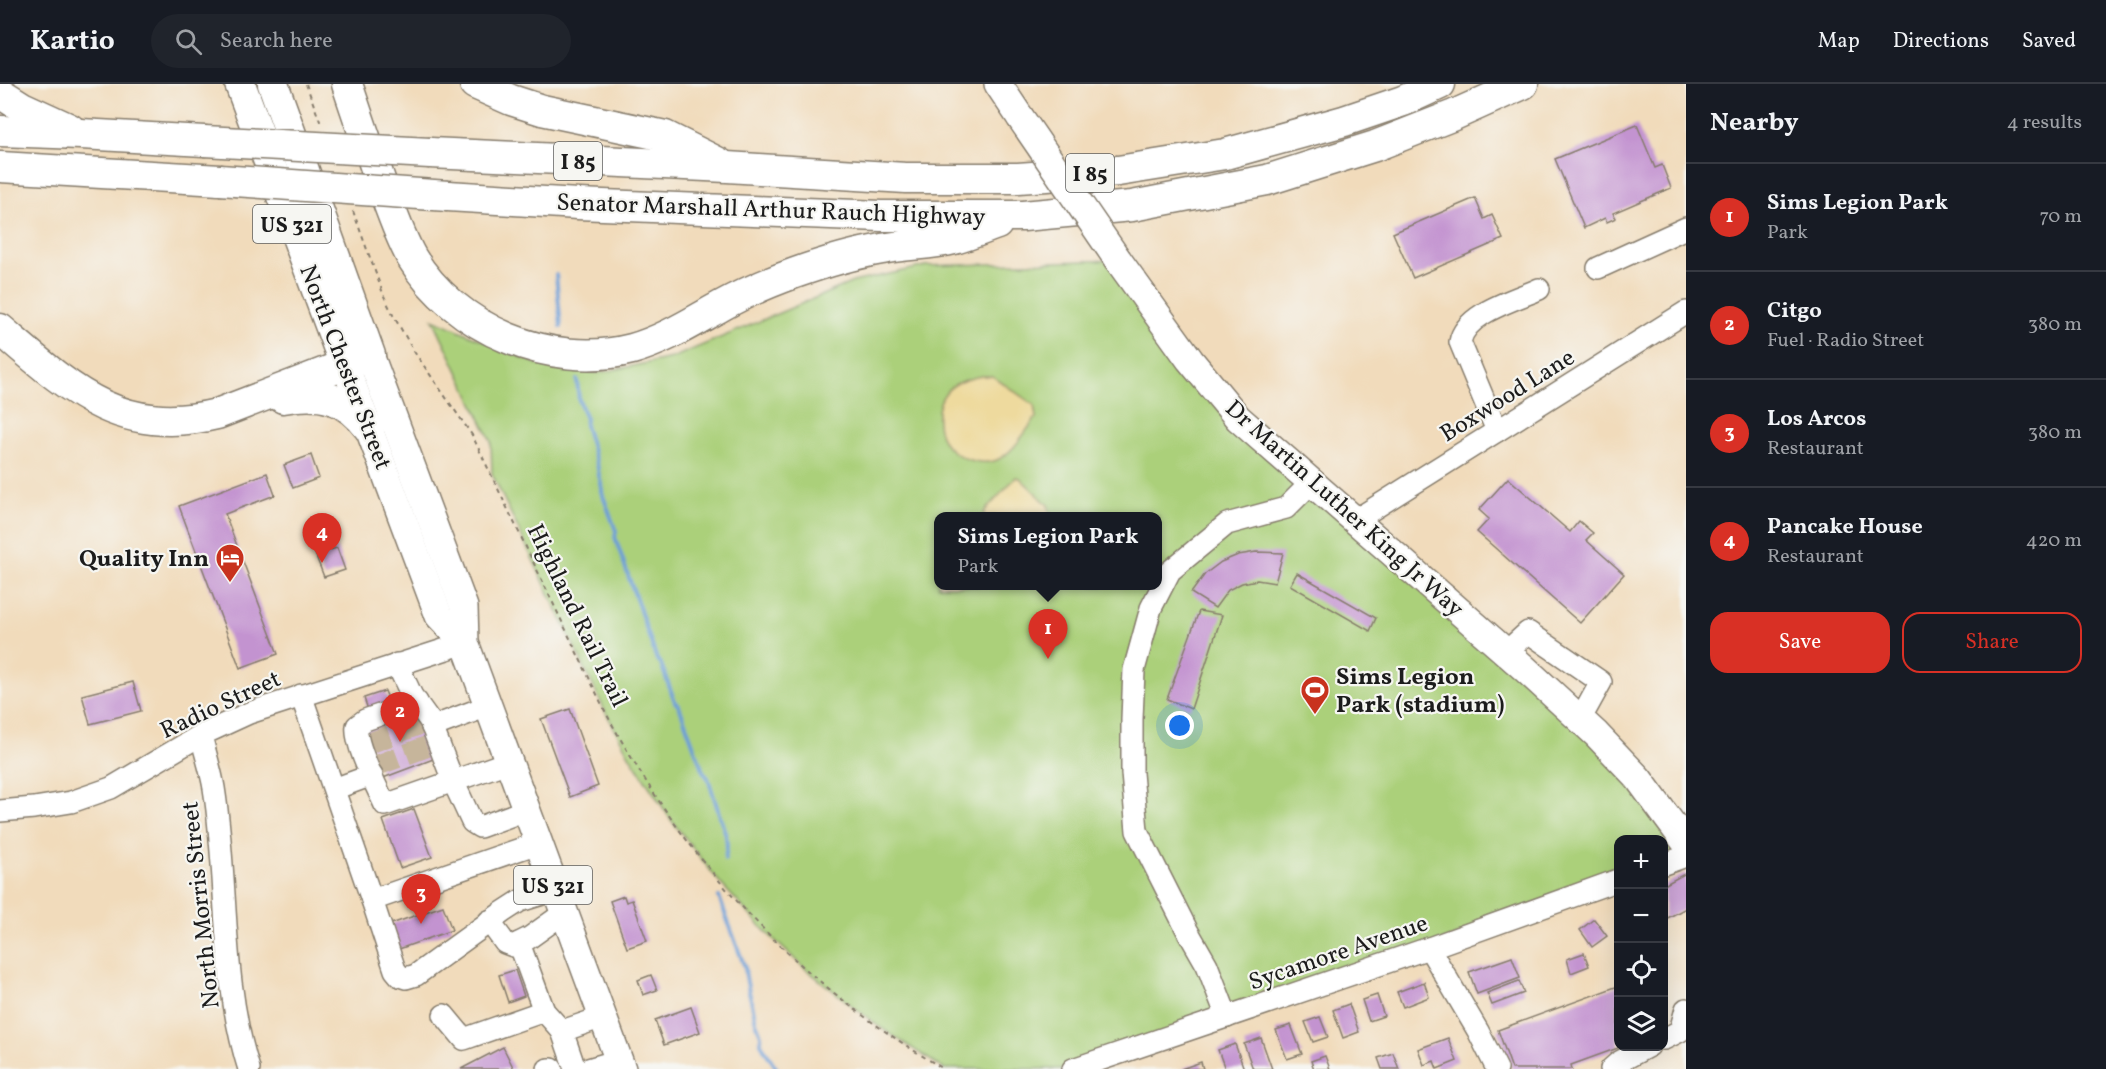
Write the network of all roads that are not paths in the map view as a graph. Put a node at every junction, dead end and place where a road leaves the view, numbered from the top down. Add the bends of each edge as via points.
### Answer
1 (240, 84) edge
2 (273, 84) edge
3 (347, 84) edge
4 (475, 84) edge
5 (998, 84) edge
6 (1440, 84) edge
7 (1523, 84) edge
8 (0, 93) edge
9 (0, 131) edge
10 (81, 134) junction
11 (0, 167) edge
12 (727, 167) junction
13 (1023, 216) junction
14 (1686, 228) edge
15 (1598, 268) dead end
16 (1539, 289) dead end
17 (1686, 312) edge
18 (0, 329) edge
19 (358, 360) junction
20 (233, 407) junction
21 (369, 428) junction
22 (1497, 431) junction
23 (1311, 483) junction
24 (1354, 521) junction
25 (1162, 587) edge
26 (1160, 590) edge
27 (465, 643) junction
28 (1506, 652) junction
29 (398, 664) junction
30 (301, 695) junction
31 (417, 702) junction
32 (488, 706) junction
33 (1580, 720) junction
34 (431, 732) junction
35 (201, 735) junction
36 (508, 762) junction
37 (373, 770) junction
38 (453, 781) junction
39 (334, 789) junction
40 (526, 810) junction
41 (0, 811) edge
42 (538, 843) junction
43 (1686, 843) edge
44 (1686, 856) edge
45 (1668, 863) edge
46 (1614, 881) edge
47 (372, 900) junction
48 (559, 901) junction
49 (489, 921) junction
50 (519, 943) junction
51 (1429, 948) junction
52 (1686, 1009) edge
53 (544, 1011) junction
54 (444, 1015) dead end
55 (603, 1017) junction
56 (1227, 1017) junction
57 (562, 1030) junction
58 (1668, 1037) edge
59 (1641, 1051) edge
60 (620, 1064) edge
61 (249, 1069) edge
62 (575, 1069) edge
63 (588, 1069) edge
64 (1073, 1069) edge
65 (1497, 1069) edge
66 (1611, 1069) edge

1 - 19 highway, North Chester Street / US 321
2 - 19 highway, North Chester Street / US 321
3 - 13 highway via 397,226 422,273 481,325 541,349 578,354 632,349 795,273 872,251 952,239
4 - 12 highway via 542,110 665,136
5 - 23 main road, Dr Martin Luther King Jr Way, bridge via 1190,360 1238,418
6 - 12 highway, Senator Marshall Arthur Rauch Highway / I 85 via 1344,121 1225,154 1118,171 1018,178 906,178
7 - 13 highway, Senator Marshall Arthur Rauch Highway / I 85 via 1375,146 1267,180 1132,206
8 - 10 highway
9 - 10 highway, I 85
10 - 12 highway, Senator Marshall Arthur Rauch Highway / I 85, bridge
11 - 13 highway, Senator Marshall Arthur Rauch Highway / I 85, bridge via 589,204 881,216
14 - 15 street
16 - 22 street via 1492,309 1471,322 1461,334 1460,342
17 - 22 street, Boxwood Lane
18 - 20 highway via 67,385 108,409 169,421 202,417
19 - 20 highway
19 - 21 main road, North Chester Street / US 321
19 - 27 main road, North Chester Street / US 321 via 464,607
20 - 21 highway via 320,395 350,407
21 - 27 main road, North Chester Street / US 321 via 440,616
22 - 24 street, Boxwood Lane
23 - 24 main road, Dr Martin Luther King Jr Way
23 - 25 street via 1286,508 1227,524 1170,571
24 - 28 main road, Dr Martin Luther King Jr Way
26 - 56 street via 1151,608 1134,670 1132,773 1137,831 1207,965
27 - 29 street, Radio Street
27 - 32 main road, North Chester Street / US 321
28 - 33 main road, Dr Martin Luther King Jr Way
28 - 33 street via 1528,632 1601,682
29 - 30 street, Radio Street
29 - 31 street
30 - 35 street, Radio Street
30 - 39 street
31 - 34 street
31 - 37 street via 357,726 356,733 365,745
32 - 34 street
32 - 36 main road, North Chester Street / US 321
33 - 43 main road, Dr Martin Luther King Jr Way via 1638,778
34 - 38 street
35 - 41 street, Radio Street via 111,788 71,802
35 - 61 street, North Morris Street via 215,800 230,974
36 - 38 street
36 - 40 main road, North Chester Street / US 321
37 - 38 street via 384,805
37 - 39 street
38 - 40 street via 477,826
39 - 47 street
40 - 42 main road, North Chester Street / US 321
42 - 47 street
42 - 48 main road, North Chester Street / US 321
44 - 45 street
46 - 51 street, Sycamore Avenue
47 - 49 street via 395,970 406,978 416,975
48 - 49 street via 520,902
48 - 50 street
48 - 55 main road, North Chester Street / US 321
49 - 50 street via 509,946
50 - 53 street
51 - 56 street, Sycamore Avenue
51 - 65 street
52 - 58 street via 1680,1031
53 - 54 street via 465,1039
53 - 57 street
55 - 57 street
55 - 60 main road, North Chester Street / US 321
56 - 64 street, Sycamore Avenue
57 - 62 street
59 - 66 street
60 - 63 street

